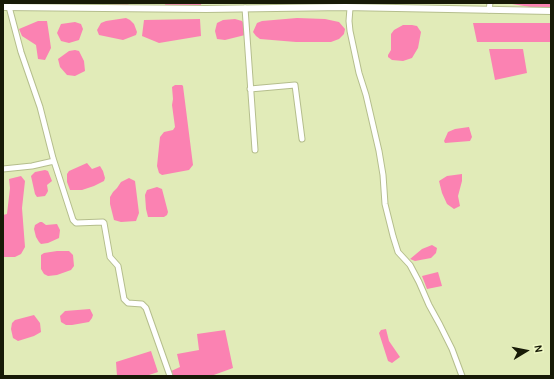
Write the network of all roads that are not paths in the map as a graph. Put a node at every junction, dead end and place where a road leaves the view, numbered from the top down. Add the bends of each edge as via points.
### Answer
1 (7, 5) edge
2 (206, 6) edge
3 (346, 6) edge
4 (383, 6) edge
5 (490, 6) edge
6 (245, 8) junction
7 (551, 10) edge
8 (250, 89) junction
9 (302, 139) dead end
10 (255, 150) dead end
11 (54, 161) junction
12 (3, 169) edge
13 (170, 376) edge
14 (462, 376) edge

1 - 2 main road
1 - 11 street
2 - 6 main road
3 - 4 main road
3 - 6 main road
3 - 14 street via 359,73 379,152 385,204 398,252 410,265 419,282 452,349
4 - 5 main road
5 - 7 main road
6 - 8 street
8 - 9 street via 295,85
8 - 10 street
11 - 12 street
11 - 13 street via 74,222 104,223 110,256 118,266 124,299 128,303 144,305

